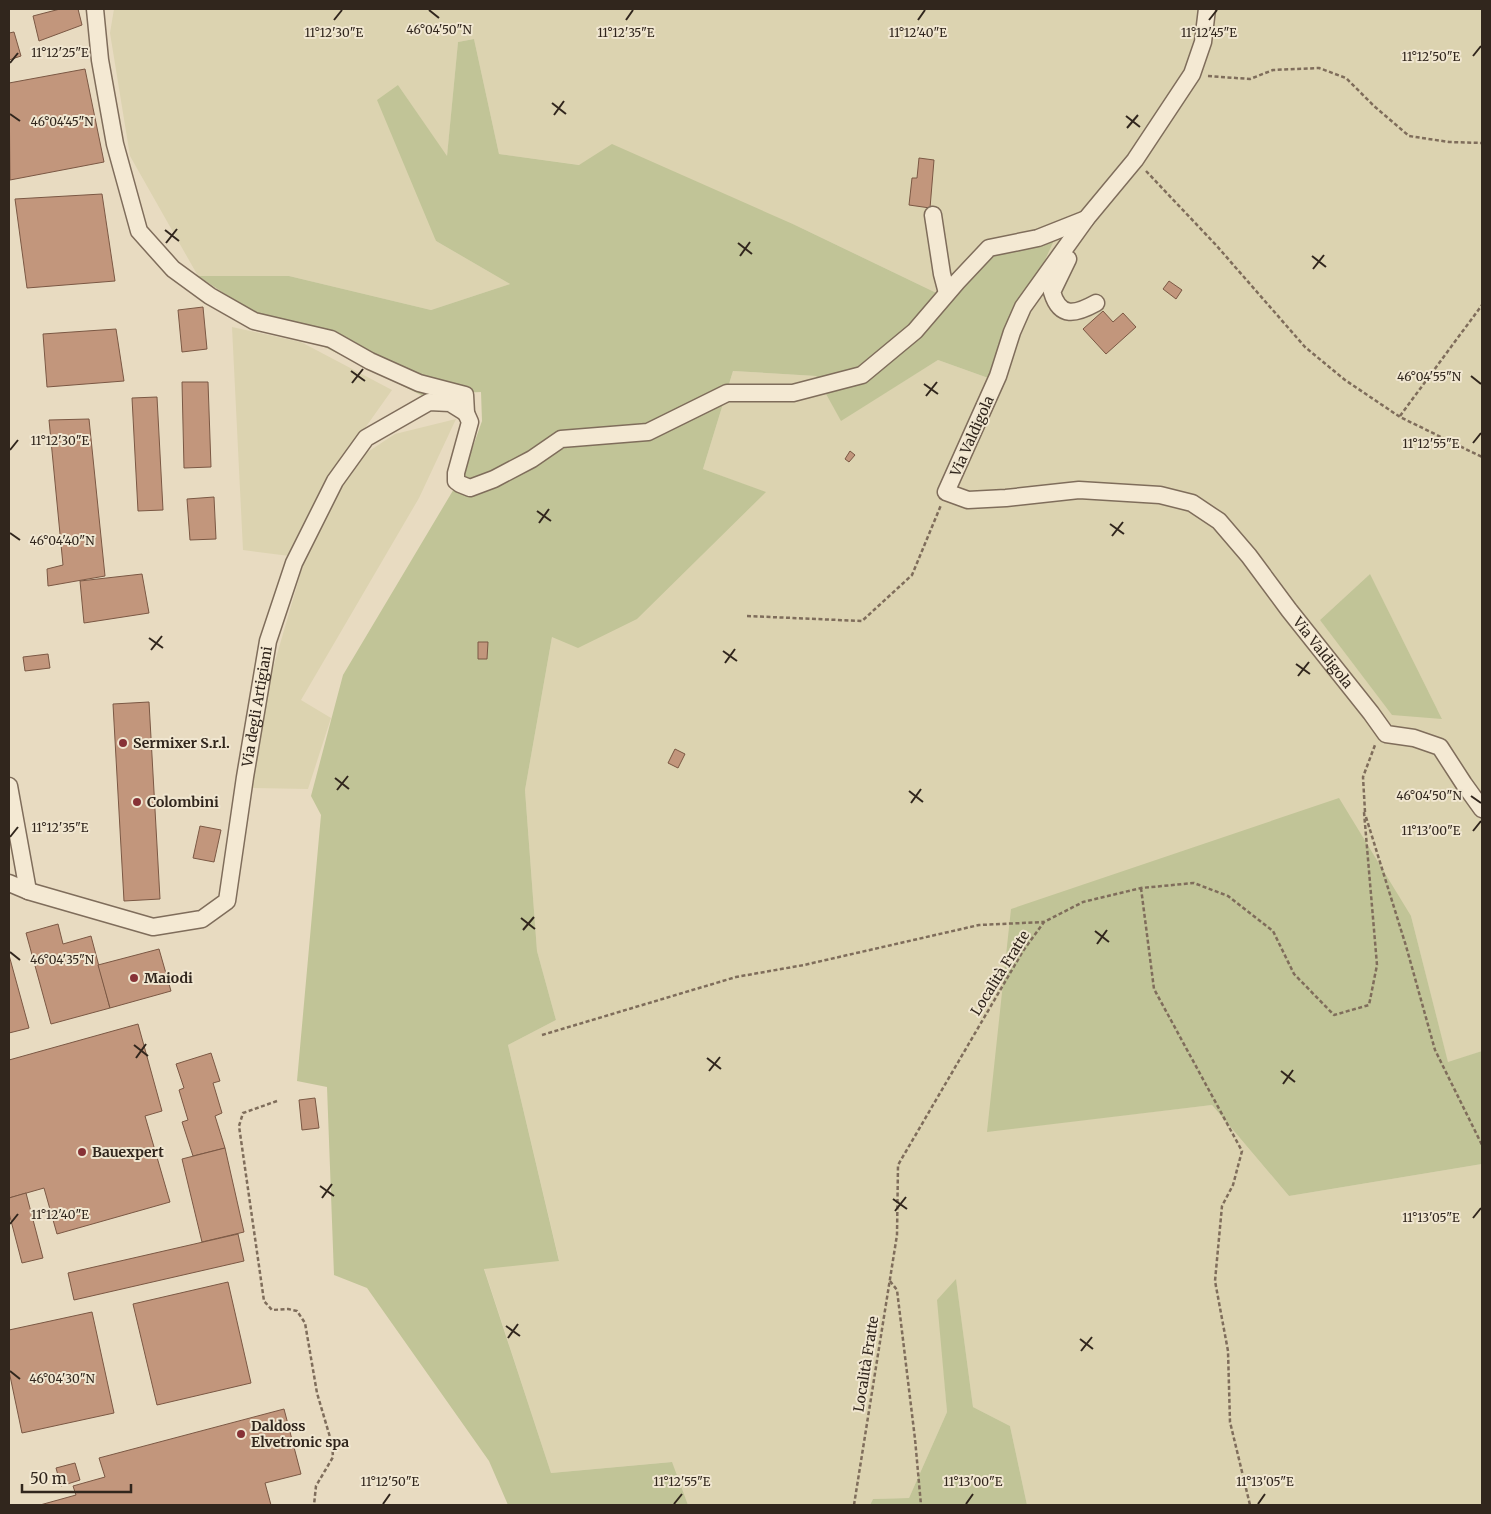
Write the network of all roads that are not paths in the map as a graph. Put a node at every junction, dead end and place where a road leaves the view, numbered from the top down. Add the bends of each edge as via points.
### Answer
1 (95, 9) edge
2 (1206, 9) edge
3 (934, 215) dead end
4 (1086, 218) junction
5 (947, 293) junction
6 (1096, 302) dead end
7 (466, 413) junction
8 (9, 786) edge
9 (1482, 809) edge
10 (9, 884) edge
11 (28, 891) junction

1 - 7 street via 100,60 115,144 139,231 174,269 210,296 254,321 331,339 418,383 465,395
2 - 4 street, Via Valdigola via 1203,42 1192,74 1134,160
3 - 5 street
4 - 5 street via 1038,238 989,248
4 - 6 street via 1052,292 1055,303 1067,312 1078,312
4 - 9 street, Via Valdigola via 1023,307 998,376 946,492 968,500 1079,490 1160,495 1192,503 1218,521 1249,556 1386,734 1414,738 1440,747
5 - 7 street via 915,331 862,375 792,393 727,393 648,432 561,439 532,459 470,488 456,481 470,422
7 - 11 street, Via degli Artigiani via 450,403 429,402 366,438 335,481 294,563 268,642 227,901 202,919 153,927
8 - 11 street
10 - 11 street, Via degli Artigiani

